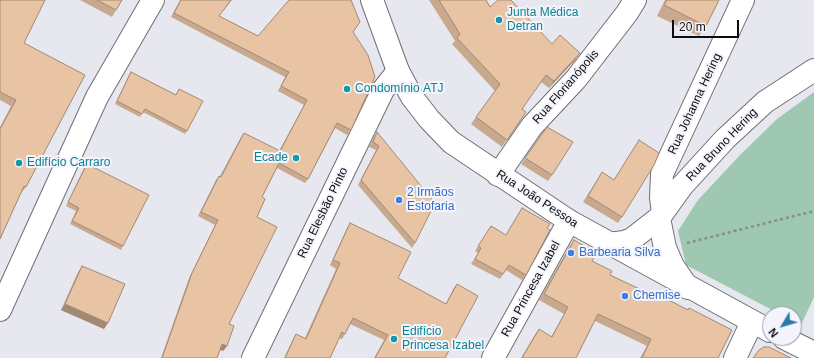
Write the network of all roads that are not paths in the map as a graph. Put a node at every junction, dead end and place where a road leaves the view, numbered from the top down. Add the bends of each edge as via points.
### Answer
1 (153, 0) edge
2 (372, 0) edge
3 (635, 0) edge
4 (743, 0) edge
5 (814, 70) edge
6 (398, 71) junction
7 (498, 175) junction
8 (661, 215) junction
9 (569, 221) junction
10 (609, 244) junction
11 (688, 288) junction
12 (0, 310) edge
13 (761, 326) edge
14 (800, 346) edge
15 (814, 353) edge
16 (253, 358) edge
17 (493, 358) edge
18 (735, 358) edge

1 - 12 street via 97,97
2 - 6 street, Rua João Pessoa
3 - 7 street, Rua Florianópolis via 576,79 532,126
4 - 8 street, Rua Johanna Hering via 662,174
5 - 8 street, Rua Bruno Hering via 765,102 724,139 682,186
6 - 7 street, Rua João Pessoa via 412,97 451,142
6 - 16 street, Rua Elesbão Pinto via 383,90
7 - 9 street, Rua João Pessoa
8 - 10 street, Rua Bruno Hering via 632,239
8 - 11 street via 665,248 673,266
9 - 10 street, Rua João Pessoa
9 - 17 street, Rua Princesa Izabel
10 - 11 street, Rua João Pessoa
11 - 13 street, Rua João Pessoa
13 - 18 street
14 - 15 street

